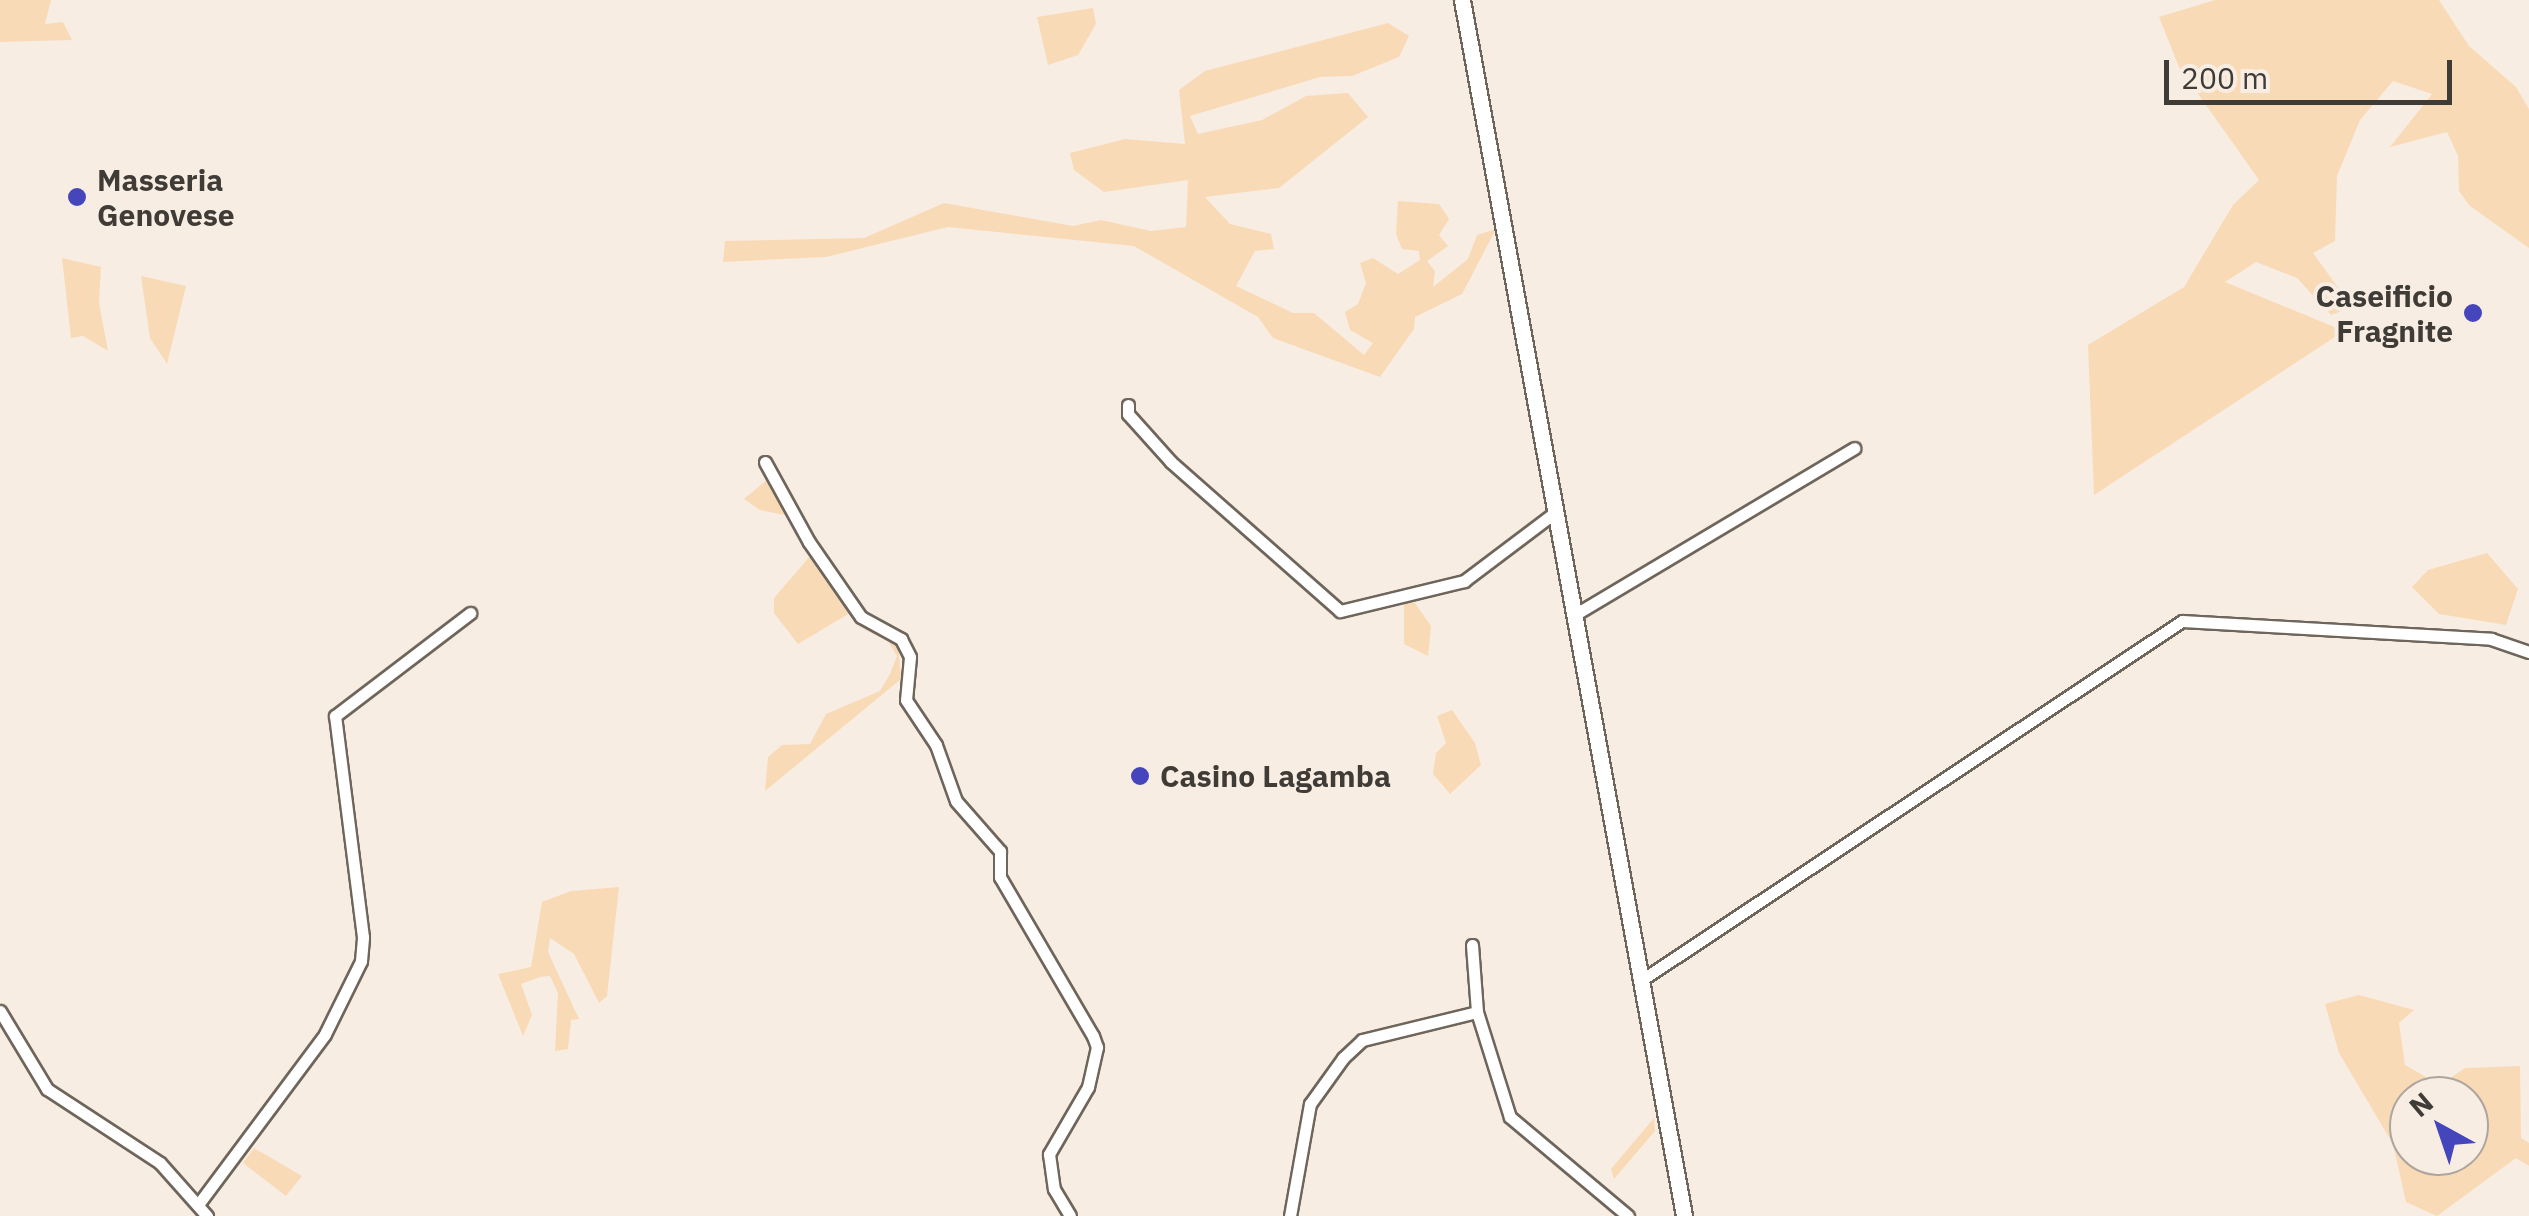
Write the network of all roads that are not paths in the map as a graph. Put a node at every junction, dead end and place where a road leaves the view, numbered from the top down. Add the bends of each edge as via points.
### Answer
1 (1462, 0) edge
2 (1128, 405) dead end
3 (1854, 448) dead end
4 (765, 462) dead end
5 (1557, 512) junction
6 (470, 612) dead end
7 (1576, 614) junction
8 (2529, 652) edge
9 (1472, 944) dead end
10 (1642, 979) junction
11 (0, 1012) edge
12 (1477, 1012) junction
13 (200, 1202) junction
14 (206, 1216) edge
15 (1070, 1216) edge
16 (1290, 1216) edge
17 (1628, 1216) edge
18 (1684, 1216) edge

1 - 5 main road
2 - 5 street via 1128,414 1172,462 1340,611 1464,580
3 - 7 street
4 - 15 street via 808,542 862,616 901,638 910,657 906,700 936,746 956,801 1000,851 1000,877 1093,1036 1097,1048 1088,1086 1049,1154 1054,1189
5 - 7 main road
6 - 13 street via 335,716 361,961 325,1034
7 - 10 main road
8 - 10 street via 2492,639 2182,621
9 - 12 street
10 - 18 main road
11 - 13 street via 47,1088 160,1163
12 - 16 street via 1362,1040 1343,1058 1310,1104
12 - 17 street via 1510,1116
13 - 14 street

